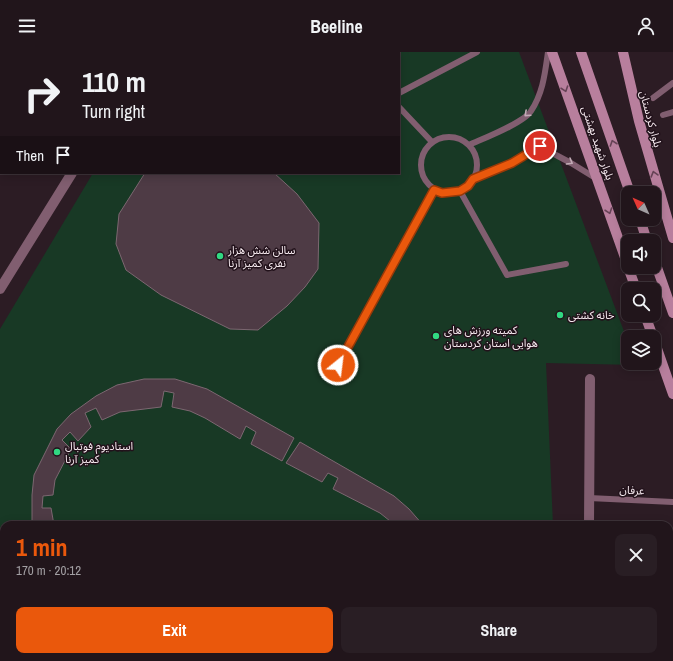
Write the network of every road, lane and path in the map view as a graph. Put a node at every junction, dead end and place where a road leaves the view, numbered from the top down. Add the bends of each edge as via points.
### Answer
1 (477, 52) edge
2 (548, 52) edge
3 (552, 52) edge
4 (581, 52) edge
5 (623, 52) edge
6 (673, 83) edge
7 (400, 92) edge
8 (653, 98) dead end
9 (400, 108) edge
10 (673, 112) edge
11 (663, 116) dead end
12 (432, 142) junction
13 (468, 145) junction
14 (71, 174) edge
15 (473, 179) junction
16 (598, 180) junction
17 (628, 186) edge
18 (434, 190) junction
19 (460, 191) junction
20 (673, 238) edge
21 (621, 246) edge
22 (566, 264) dead end
23 (659, 274) edge
24 (0, 289) edge
25 (673, 313) edge
26 (661, 359) edge
27 (338, 365) dead end
28 (590, 379) dead end
29 (673, 394) edge
30 (589, 498) junction
31 (673, 502) edge
32 (589, 521) edge

1 - 7 lane
2 -> 13 lane via 544,85 530,113 503,131
3 -> 16 main road, بلوار شهید بهشتی
17 -> 4 main road, بلوار شهید بهشتی
20 -> 5 main road, بلوار کردستان via 639,121
6 - 8 lane
9 - 12 lane
10 - 11 lane
12 - 13 lane via 451,137 460,139
12 - 18 lane via 423,153 420,167 422,176
13 - 15 lane via 477,162
14 - 24 street
15 -> 16 lane via 512,163 540,146
15 - 19 lane
16 -> 21 main road, بلوار شهید بهشتی
18 - 19 lane via 442,193
18 - 27 lane
19 - 22 lane via 507,275
23 - 25 main road
26 - 29 main road
28 - 30 street
30 - 31 lane, عرفان
30 - 32 street

